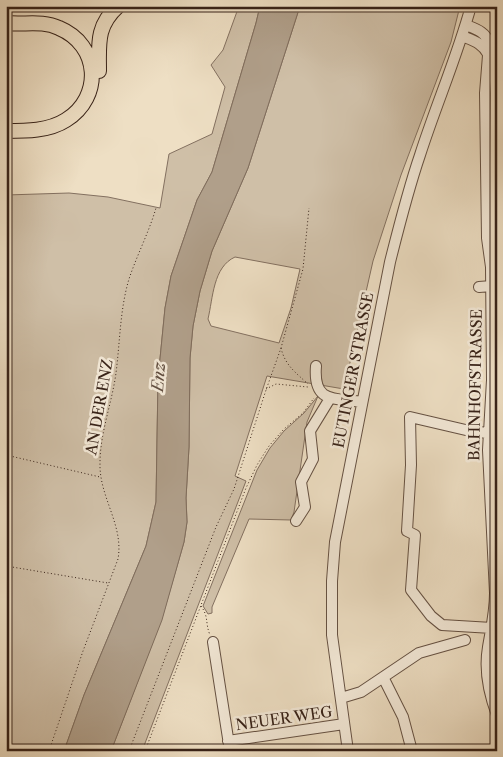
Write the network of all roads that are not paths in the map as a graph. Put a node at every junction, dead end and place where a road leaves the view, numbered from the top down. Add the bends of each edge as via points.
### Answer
1 (118, 6) edge
2 (471, 6) edge
3 (6, 23) edge
4 (466, 25) junction
5 (462, 36) junction
6 (488, 54) junction
7 (6, 131) edge
8 (6, 138) edge
9 (492, 286) junction
10 (479, 287) dead end
11 (316, 366) dead end
12 (325, 395) junction
13 (362, 402) junction
14 (488, 433) junction
15 (296, 521) dead end
16 (492, 628) junction
17 (465, 640) dead end
18 (213, 642) road end
19 (383, 677) junction
20 (341, 698) junction
21 (497, 715) edge
22 (344, 724) junction
23 (229, 746) edge
24 (348, 751) edge
25 (412, 751) edge

1 - 8 highway via 102,27 98,80 95,95 85,113 65,129 52,134
2 - 4 street, EUTINGER STRASSE
3 - 7 highway via 49,24 70,34 86,49 92,74 86,99 64,121 36,130
4 - 5 street, EUTINGER STRASSE
4 - 6 street, BAHNHOFSTRASSE via 487,37
5 - 6 street via 484,46
5 - 13 street, EUTINGER STRASSE via 400,220
6 - 9 street, BAHNHOFSTRASSE via 487,238
9 - 10 street
9 - 14 street, BAHNHOFSTRASSE via 492,380
11 - 12 street via 317,387
12 - 13 street
12 - 15 street via 329,400 310,431 313,459 301,482 304,507
13 - 20 street, EUTINGER STRASSE via 335,542 332,581 332,635
14 - 16 street, BAHNHOFSTRASSE via 495,593
14 - 16 street via 410,417 407,531 415,535 411,590 431,616 442,625
16 - 21 street, BAHNHOFSTRASSE via 488,648 488,683
17 - 19 street via 419,653
18 - 23 street, NEUER WEG
19 - 20 street via 361,692
19 - 25 street via 403,717
20 - 22 street, EUTINGER STRASSE
22 - 23 street, NEUER WEG
22 - 24 street, EUTINGER STRASSE

